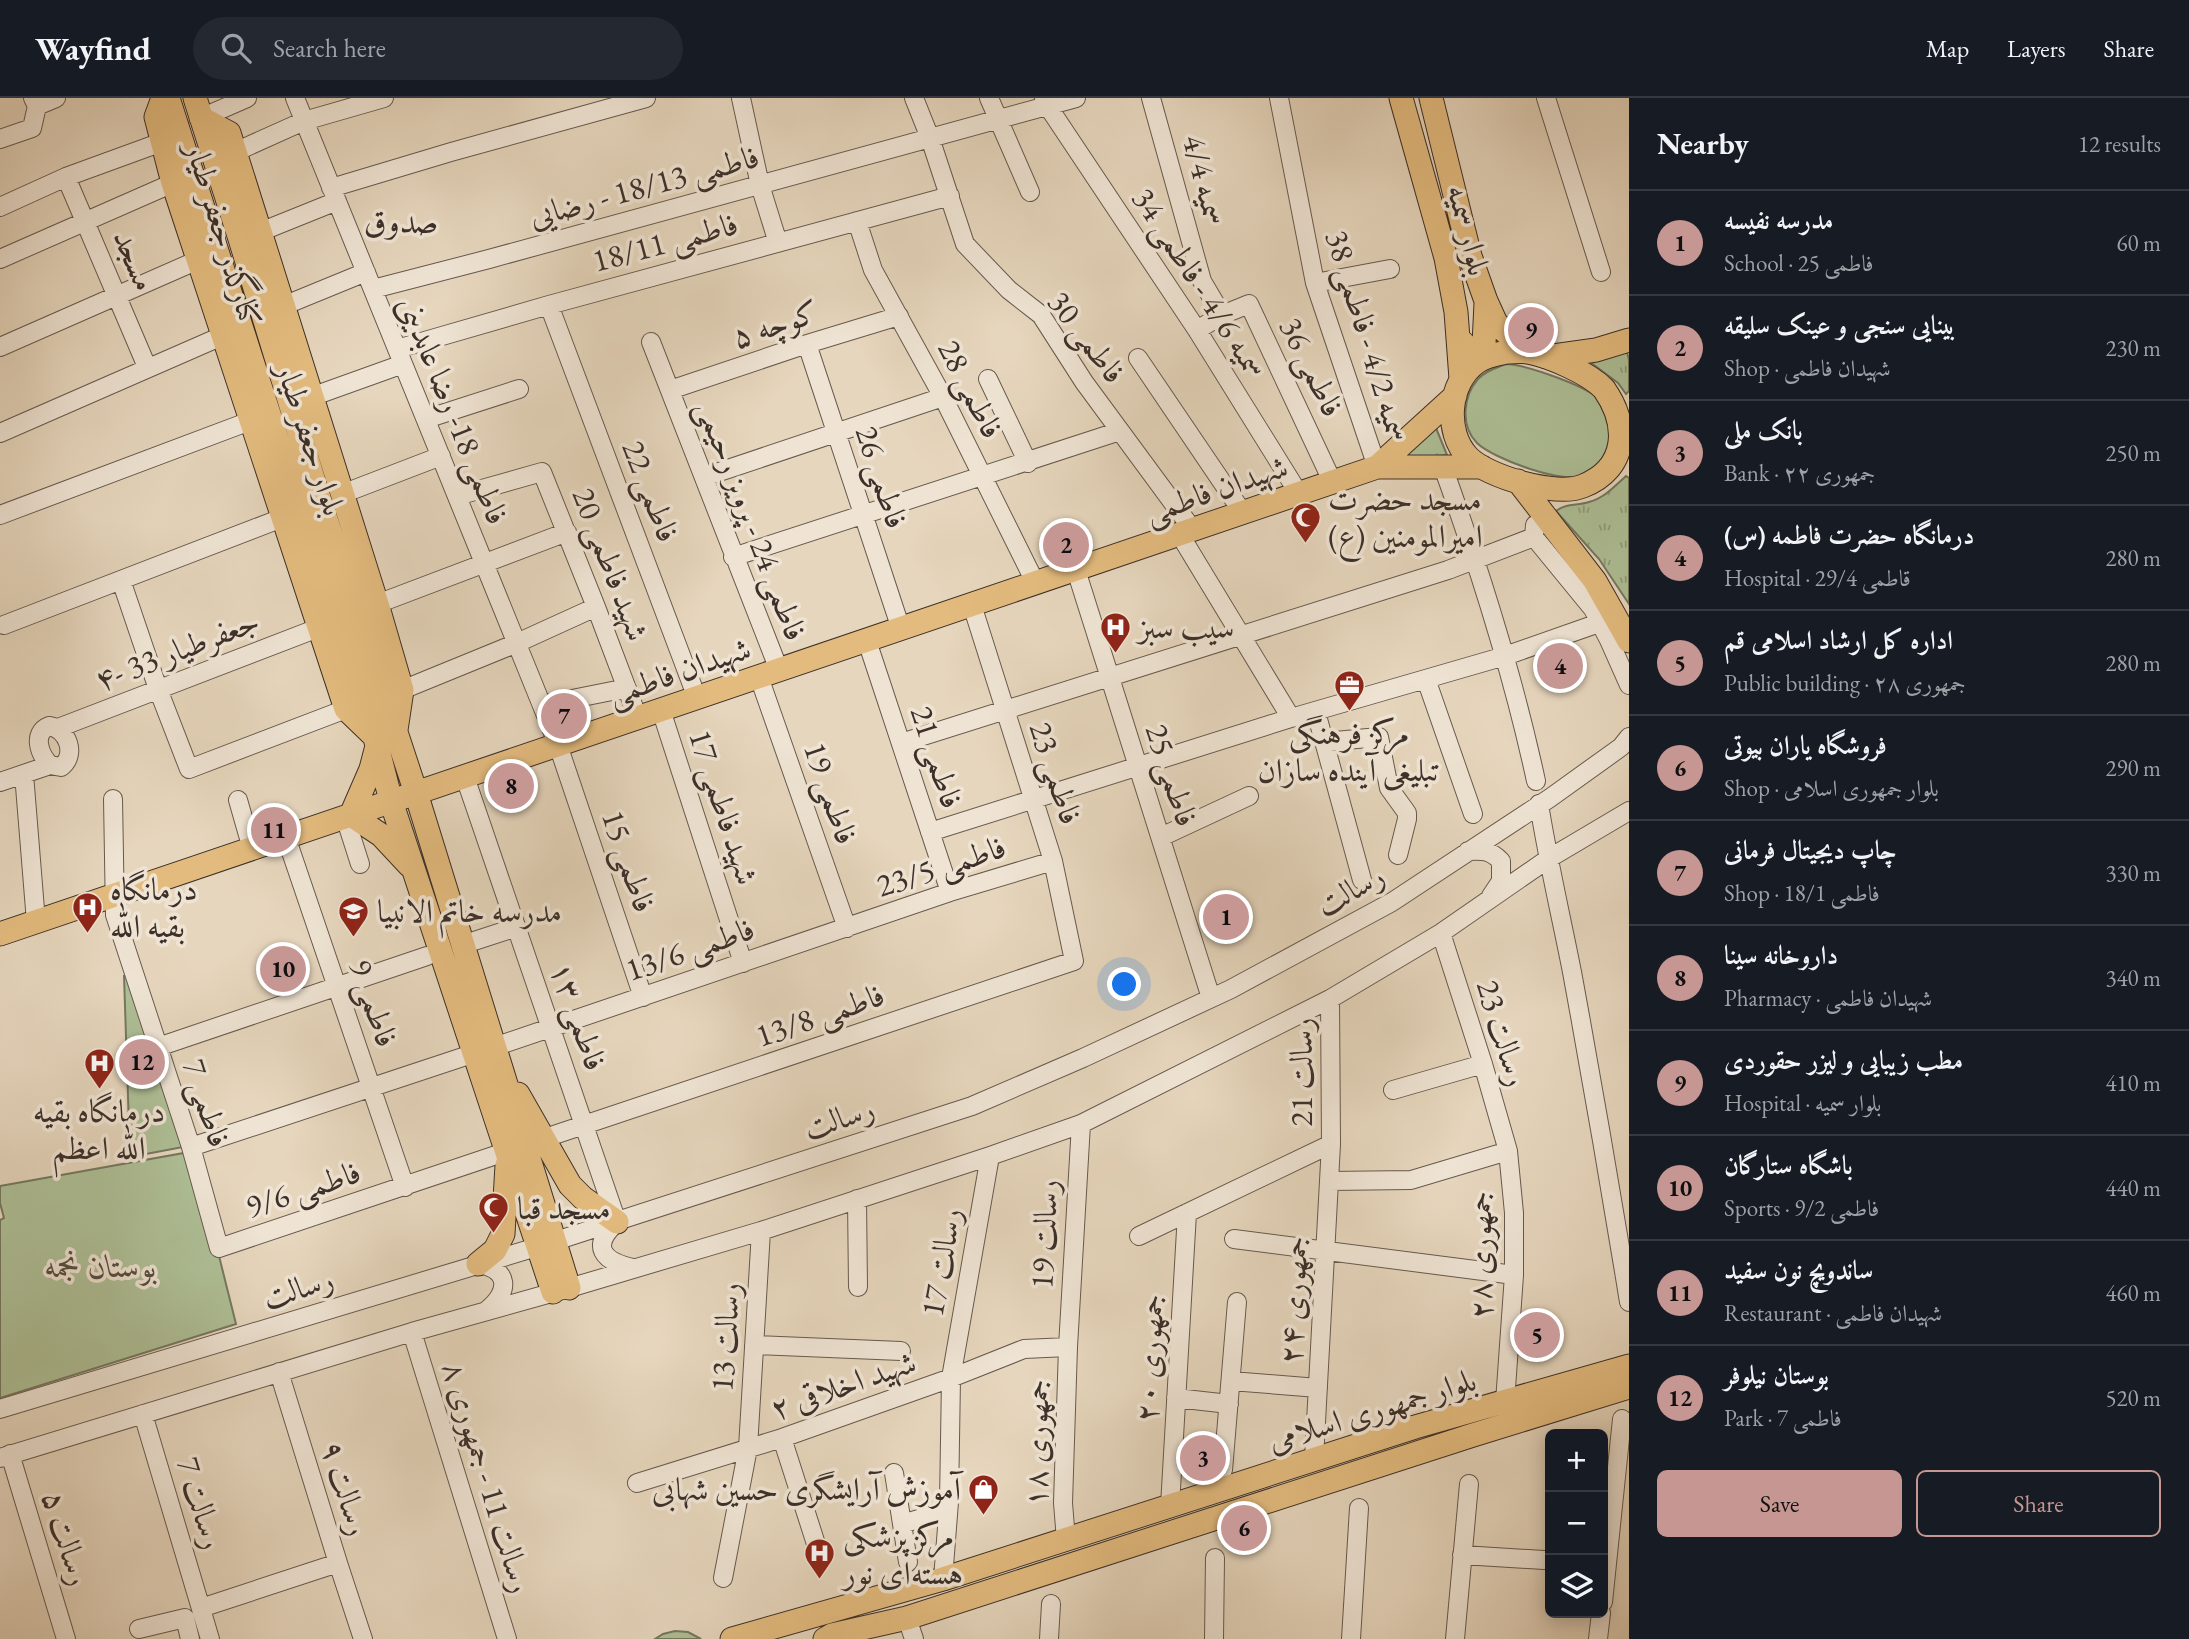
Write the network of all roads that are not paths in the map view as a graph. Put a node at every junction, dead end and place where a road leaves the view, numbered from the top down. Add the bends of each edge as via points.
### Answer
1 (56, 98) edge
2 (166, 98) edge
3 (247, 98) edge
4 (295, 98) edge
5 (382, 98) edge
6 (646, 98) edge
7 (741, 98) edge
8 (914, 98) edge
9 (989, 98) edge
10 (1076, 98) edge
11 (1151, 98) edge
12 (1279, 98) edge
13 (1401, 98) edge
14 (1431, 98) edge
15 (1546, 98) edge
16 (35, 102) edge
17 (1046, 102) edge
18 (198, 108) edge
19 (998, 118) junction
20 (304, 121) junction
21 (930, 138) junction
22 (0, 139) edge
23 (162, 142) junction
24 (234, 152) junction
25 (66, 177) junction
26 (173, 183) junction
27 (760, 185) junction
28 (1030, 192) dead end
29 (334, 195) junction
30 (950, 196) junction
31 (0, 207) edge
32 (85, 220) junction
33 (858, 221) junction
34 (260, 232) junction
35 (778, 243) junction
36 (0, 259) edge
37 (198, 260) junction
38 (1390, 269) dead end
39 (366, 272) junction
40 (1601, 272) dead end
41 (1315, 283) junction
42 (373, 289) junction
43 (118, 296) junction
44 (1486, 301) junction
45 (549, 305) junction
46 (283, 306) junction
47 (1222, 315) junction
48 (899, 316) junction
49 (1197, 330) junction
50 (222, 335) junction
51 (1457, 337) junction
52 (1629, 340) edge
53 (652, 342) dead end
54 (807, 344) junction
55 (0, 347) edge
56 (1536, 355) junction
57 (400, 357) junction
58 (1139, 358) dead end
59 (147, 367) junction
60 (988, 379) dead end
61 (1458, 387) junction
62 (519, 389) dead end
63 (670, 390) junction
64 (312, 397) junction
65 (943, 397) junction
66 (1623, 402) edge
67 (426, 419) junction
68 (250, 421) junction
69 (836, 431) junction
70 (1120, 432) junction
71 (0, 433) edge
72 (441, 456) junction
73 (1626, 456) edge
74 (1028, 463) junction
75 (1377, 467) junction
76 (1443, 467) junction
77 (1482, 467) junction
78 (704, 477) junction
79 (983, 477) junction
80 (1518, 481) junction
81 (1333, 483) junction
82 (342, 494) junction
83 (1299, 494) junction
84 (457, 496) junction
85 (1537, 508) junction
86 (1243, 513) junction
87 (0, 515) edge
88 (864, 515) junction
89 (282, 518) junction
90 (566, 532) junction
91 (1187, 533) junction
92 (1534, 537) junction
93 (733, 557) junction
94 (1476, 560) junction
95 (485, 564) junction
96 (1076, 570) junction
97 (121, 580) junction
98 (1036, 583) junction
99 (377, 604) junction
100 (972, 605) junction
101 (596, 607) junction
102 (1599, 623) junction
103 (4, 625) dead end
104 (318, 628) junction
105 (901, 629) junction
106 (1240, 635) junction
107 (867, 640) junction
108 (1629, 641) edge
109 (517, 643) junction
110 (1505, 656) junction
111 (769, 674) junction
112 (1110, 676) junction
113 (1426, 679) junction
114 (1629, 685) edge
115 (627, 688) junction
116 (158, 689) junction
117 (402, 690) junction
118 (697, 698) junction
119 (542, 705) junction
120 (346, 709) junction
121 (660, 710) junction
122 (1005, 710) junction
123 (1316, 712) junction
124 (638, 718) junction
125 (1291, 718) junction
126 (1629, 737) edge
127 (382, 739) junction
128 (1324, 742) junction
129 (901, 743) junction
130 (558, 745) junction
131 (1138, 768) junction
132 (24, 774) junction
133 (465, 777) junction
134 (1536, 781) dead end
135 (0, 782) edge
136 (426, 790) junction
137 (1249, 796) dead end
138 (113, 799) dead end
139 (238, 800) dead end
140 (1034, 800) junction
141 (391, 801) junction
142 (1539, 804) junction
143 (1629, 811) edge
144 (1473, 814) dead end
145 (348, 816) junction
146 (930, 832) junction
147 (1161, 837) junction
148 (286, 838) junction
149 (252, 849) junction
150 (1468, 851) junction
151 (1398, 855) dead end
152 (1548, 859) junction
153 (1053, 861) junction
154 (360, 864) dead end
155 (414, 869) junction
156 (1362, 880) dead end
157 (950, 892) junction
158 (115, 896) junction
159 (1489, 899) junction
160 (36, 922) junction
161 (517, 927) junction
162 (846, 928) junction
163 (1441, 933) junction
164 (0, 934) edge
165 (468, 943) dead end
166 (427, 956) dead end
167 (1074, 961) joint
168 (743, 963) junction
169 (337, 986) junction
170 (643, 997) junction
171 (1212, 998) junction
172 (1330, 999) junction
173 (551, 1027) junction
174 (158, 1047) junction
175 (489, 1052) junction
176 (1483, 1064) junction
177 (371, 1087) junction
178 (1393, 1090) dead end
179 (1080, 1124) junction
180 (585, 1125) junction
181 (1331, 1144) junction
182 (525, 1145) junction
183 (191, 1147) junction
184 (1508, 1150) junction
185 (990, 1156) junction
186 (1329, 1181) junction
187 (405, 1187) junction
188 (857, 1199) junction
189 (1622, 1204) edge
190 (1187, 1213) junction
191 (617, 1222) junction
192 (761, 1231) junction
193 (1139, 1236) dead end
194 (1234, 1239) dead end
195 (547, 1244) junction
196 (219, 1248) joint
197 (1325, 1251) junction
198 (478, 1264) junction
199 (633, 1268) junction
200 (1514, 1275) junction
201 (1628, 1282) edge
202 (858, 1287) dead end
203 (561, 1290) junction
204 (1237, 1302) dead end
205 (1629, 1302) edge
206 (487, 1310) junction
207 (412, 1332) junction
208 (754, 1345) junction
209 (1068, 1347) junction
210 (901, 1351) dead end
211 (1629, 1366) edge
212 (279, 1372) junction
213 (951, 1378) junction
214 (1231, 1381) junction
215 (1629, 1387) edge
216 (1318, 1388) junction
217 (1176, 1398) junction
218 (1505, 1402) junction
219 (1229, 1404) junction
220 (0, 1409) edge
221 (143, 1414) junction
222 (1622, 1419) dead end
223 (782, 1438) junction
224 (748, 1448) junction
225 (5, 1456) edge
226 (1314, 1459) junction
227 (1223, 1470) dead end
228 (894, 1473) dead end
229 (637, 1483) dead end
230 (1469, 1484) dead end
231 (1170, 1506) junction
232 (1359, 1508) dead end
233 (948, 1510) junction
234 (902, 1524) junction
235 (1066, 1540) junction
236 (816, 1544) dead end
237 (1462, 1555) junction
238 (1608, 1557) edge
239 (1215, 1558) dead end
240 (1544, 1560) dead end
241 (908, 1562) dead end
242 (338, 1563) junction
243 (723, 1578) dead end
244 (943, 1579) junction
245 (1051, 1604) dead end
246 (201, 1608) junction
247 (1600, 1618) edge
248 (911, 1628) edge
249 (139, 1629) dead end
250 (66, 1639) edge
251 (190, 1639) edge
252 (211, 1639) edge
253 (363, 1639) edge
254 (507, 1639) edge
255 (732, 1639) edge
256 (825, 1639) edge
257 (1049, 1639) edge
258 (1214, 1639) edge
259 (1352, 1639) edge
260 (1455, 1639) edge
261 (1598, 1639) edge

1 - 16 street
2 - 23 main road, کنارگذر جعفر طیار via 156,117
2 - 127 main road, بلوار جعفر طیار via 296,499
3 - 18 street
4 - 20 street, فاطمی 18- رضا عابدینی
5 - 20 street
6 - 29 street via 452,152
7 - 27 street
8 - 21 street, فاطمی 30
9 - 19 street
10 - 17 street, فاطمی 18/13 - رضایی
11 - 47 street, سمیه 4/4 via 1202,281
12 - 41 street, سمیه 4/2 - فاطمی 38
13 - 51 main road, بلوار سمیه via 1446,258
14 - 44 main road, بلوار سمیه via 1470,256
15 - 40 street
16 - 22 street via 32,128
17 - 19 street, فاطمی 18/13 - رضایی
17 - 49 street, سمیه 4/6 - فاطمی 34
18 - 24 main road, کنارگذر جعفر طیار via 229,133
18 - 127 main road, بلوار جعفر طیار via 320,501
19 - 21 street, فاطمی 18/13 - رضایی
19 - 28 street
20 - 24 street
20 - 29 street, فاطمی 18- رضا عابدینی
21 - 27 street, فاطمی 18/13 - رضایی
21 - 30 street, فاطمی 30
23 - 25 street
23 - 26 main road, کنارگذر جعفر طیار
24 - 34 main road, کنارگذر جعفر طیار
25 - 31 street
25 - 32 street, مسجد
26 - 32 street
26 - 37 main road, کنارگذر جعفر طیار
27 - 35 street
27 - 42 street, فاطمی 18/13 - رضایی
29 - 34 street
29 - 39 street, فاطمی 18- رضا عابدینی
30 - 33 street, فاطمی 18/11
30 - 70 street, فاطمی 30 via 965,244 1041,315
32 - 36 street
32 - 43 street, مسجد
33 - 35 street, فاطمی 18/11
33 - 48 street, فاطمی 28 via 873,270
34 - 46 main road, کنارگذر جعفر طیار
35 - 45 street, فاطمی 18/11
37 - 43 street
37 - 50 main road, کنارگذر جعفر طیار
38 - 41 street
39 - 42 street, فاطمی 18- رضا عابدینی
39 - 46 street
41 - 75 street, سمیه 4/2 - فاطمی 38
42 - 57 street, فاطمی 18- رضا عابدینی
43 - 55 street
43 - 59 street, مسجد
44 - 51 main road via 1484,344 1468,347
44 - 56 main road, بلوار سمیه via 1496,323
45 - 57 street, فاطمی 18/11
45 - 118 street, فاطمی 22
46 - 64 main road, کنارگذر جعفر طیار
47 - 49 street
47 - 81 street, فاطمی 36 via 1249,304
48 - 54 street, کوچه ۵
48 - 65 street, فاطمی 28
49 - 83 street, سمیه 4/6 - فاطمی 34
50 - 59 street
50 - 68 main road, کنارگذر جعفر طیار
51 - 61 main road, بلوار سمیه
52 - 56 main road via 1596,350
53 - 63 street, فاطمی 24 - پرویز رحیمی
54 - 63 street, کوچه ۵
54 - 69 street, فاطمی 26
56 - 61 main road via 1507,352 1479,360
56 - 66 main road via 1575,370
57 - 64 street, فاطمی 18/11
57 - 67 street, فاطمی 18- رضا عابدینی
58 - 86 street
59 - 71 street
60 - 74 street
61 - 75 main road
61 - 77 main road via 1454,430 1468,457
62 - 67 street
63 - 78 street, فاطمی 24 - پرویز رحیمی
64 - 82 main road, کنارگذر جعفر طیار
65 - 69 street
65 - 79 street, فاطمی 28
66 - 73 main road
67 - 72 street, فاطمی 18- رضا عابدینی
68 - 87 street
68 - 89 main road, کنارگذر جعفر طیار
69 - 78 street
69 - 88 street, فاطمی 26
70 - 74 street
70 - 91 street, فاطمی 30
72 - 82 street
72 - 84 street, فاطمی 18- رضا عابدینی
73 - 80 main road via 1594,482 1578,488 1540,488
74 - 79 street
75 - 76 main road
75 - 81 main road, شهیدان فاطمی
76 - 77 main road
76 - 94 street
77 - 80 main road
78 - 93 street, فاطمی 24 - پرویز رحیمی
79 - 88 street
79 - 98 street, فاطمی 28
80 - 85 main road
81 - 83 main road, شهیدان فاطمی
82 - 99 main road, کنارگذر جعفر طیار
83 - 86 main road, شهیدان فاطمی
84 - 90 street, شهید فاطمی 20 via 542,472
84 - 95 street, فاطمی 18- رضا عابدینی
85 - 92 street
85 - 108 main road via 1595,581
86 - 91 main road, شهیدان فاطمی
88 - 93 street
88 - 105 street, فاطمی 26
89 - 97 street
89 - 104 main road, کنارگذر جعفر طیار
90 - 95 street
90 - 101 street, شهید فاطمی 20
91 - 96 main road, شهیدان فاطمی
91 - 106 street, فاطمی 30
92 - 94 street
92 - 102 street via 1593,609
93 - 111 street, فاطمی 24 - پرویز رحیمی
94 - 106 street
94 - 110 street
95 - 99 street
95 - 109 street, فاطمی 18- رضا عابدینی
96 - 98 main road, شهیدان فاطمی
96 - 112 street, فاطمی 25
97 - 103 street
97 - 116 street
98 - 100 main road, شهیدان فاطمی
99 - 117 main road, کنارگذر جعفر طیار
100 - 105 main road, شهیدان فاطمی
100 - 122 street, فاطمی 23
101 - 109 street
101 - 115 street, شهید فاطمی 20
102 - 110 street
102 - 114 street
104 - 116 street, ۴- جعفرطیار 33
104 - 120 main road, کنارگذر جعفر طیار
105 - 107 main road, شهیدان فاطمی
106 - 112 street
106 - 125 street, فاطمی 30
107 - 111 main road, شهیدان فاطمی
107 - 129 street, فاطمی 21
109 - 117 street
109 - 119 street, فاطمی 18- رضا عابدینی
110 - 113 street
110 - 134 street
111 - 118 main road, شهیدان فاطمی
111 - 162 street, فاطمی 19
112 - 122 street
112 - 131 street, فاطمی 25
113 - 123 street
113 - 144 street
115 - 119 street
115 - 124 street, شهید فاطمی 20
116 - 120 street via 189,769
116 - 132 street, ۴- جعفرطیار 33 via 58,728 45,727 40,735 42,755 50,765
117 - 127 main road, کنارگذر جعفر طیار
118 - 121 main road, شهیدان فاطمی
119 - 130 street, فاطمی 18- رضا عابدینی
120 - 127 main road, کنارگذر جعفر طیار
121 - 124 main road, شهیدان فاطمی
121 - 168 street, شهید فاطمی 17
122 - 129 street
122 - 140 street, فاطمی 23
123 - 125 street
123 - 128 street
124 - 130 main road, شهیدان فاطمی
125 - 131 street
126 - 142 street, رسالت
127 - 136 main road, بلوار جعفر طیار
127 - 141 main road, بلوار جعفر طیار
127 - 145 main road
128 - 151 street via 1379,737 1389,788 1407,819
128 - 156 street
129 - 146 street, فاطمی 21
130 - 133 main road, شهیدان فاطمی
130 - 170 street, فاطمی 15
131 - 140 street
131 - 147 street, فاطمی 25
132 - 135 street
132 - 160 street
133 - 136 main road, شهیدان فاطمی
133 - 161 street, فاطمی ۱۳
136 - 141 main road, شهیدان فاطمی
136 - 175 main road, بلوار جعفر طیار via 430,840
137 - 147 street
138 - 158 street, فاطمی 7
139 - 149 street
140 - 146 street
140 - 153 street, فاطمی 23
141 - 145 main road, شهیدان فاطمی
141 - 155 main road, بلوار جعفر طیار
142 - 150 street, رسالت
142 - 152 street
143 - 152 street
145 - 148 main road, شهیدان فاطمی
145 - 154 street
145 - 155 main road via 381,835
146 - 157 street, فاطمی 21
147 - 171 street, فاطمی 25
148 - 149 main road, شهیدان فاطمی
148 - 169 street, فاطمی 9
149 - 158 main road, شهیدان فاطمی
150 - 159 street via 1492,852 1501,861 1501,881
150 - 171 street, رسالت via 1392,902
152 - 159 street
152 - 189 street
153 - 157 street, فاطمی 23/5
153 - 167 street, فاطمی 23
155 - 175 main road, بلوار جعفر طیار
157 - 162 street, فاطمی 23/5
158 - 160 main road, شهیدان فاطمی
158 - 174 street, فاطمی 7 via 115,915
159 - 163 street
160 - 164 main road, شهیدان فاطمی
161 - 165 street
161 - 173 street, فاطمی ۱۳
162 - 168 street, فاطمی 13/6
163 - 172 street
163 - 176 street, رسالت 23
166 - 169 street
167 - 180 street, فاطمی 13/8
168 - 170 street, فاطمی 13/6
169 - 174 street
169 - 177 street, فاطمی 9
170 - 173 street, فاطمی 13/6
171 - 191 street, رسالت via 972,1106
172 - 179 street
172 - 181 street, رسالت 21
173 - 175 street, فاطمی 13/6
173 - 180 street, فاطمی ۱۳
174 - 183 street, فاطمی 7
175 - 177 street, فاطمی 13/6
175 - 182 main road
175 - 182 main road
176 - 178 street
176 - 184 street, رسالت 23
177 - 183 street, فاطمی 13/6
177 - 187 street, فاطمی 9
179 - 185 street
179 - 209 street, رسالت 19
180 - 182 street, فاطمی 13/8
180 - 191 street, فاطمی ۱۳
181 - 186 street, جمهوری ۲۴
181 - 190 street
182 - 187 street, فاطمی 9/6
182 - 191 main road
182 - 195 main road
182 - 198 main road via 503,1234 495,1250
183 - 196 street, فاطمی 7
184 - 186 street via 1411,1180
184 - 200 street, جمهوری ۲۸
185 - 188 street
185 - 213 street, رسالت 17
186 - 197 street, جمهوری ۲۴
187 - 196 street, فاطمی 9/6
188 - 192 street
188 - 202 street
189 - 201 street
190 - 193 street
190 - 217 street, جمهوری ۲۰
191 - 195 street, رسالت
191 - 199 street via 607,1231 602,1248 613,1263
192 - 199 street
192 - 208 street, رسالت 13
194 - 197 street
195 - 198 street, رسالت
195 - 203 main road
197 - 200 street
197 - 216 street, جمهوری ۲۴
198 - 206 street via 497,1270 503,1285 499,1301
198 - 220 street, رسالت
199 - 203 street
200 - 218 street, جمهوری ۲۸
201 - 205 street
203 - 206 street
204 - 214 street
206 - 207 street
207 - 212 street
207 - 254 street, رسالت 11 - جمهوری ۸
208 - 210 street
208 - 224 street, رسالت 13
209 - 213 street, شهید اخلاقی ۲ via 1024,1349
209 - 235 street, جمهوری ۱۸
211 - 218 main road, بلوار جمهوری اسلامی
212 - 221 street
212 - 242 street, رسالت ۹
213 - 223 street, شهید اخلاقی ۲
213 - 233 street, رسالت 17
214 - 216 street
214 - 219 street
215 - 248 main road, بلوار جمهوری اسلامی via 1473,1435
216 - 226 street, جمهوری ۲۴
217 - 219 street
217 - 231 street, جمهوری ۲۰
218 - 226 main road, بلوار جمهوری اسلامی
219 - 227 street
221 - 225 street
221 - 246 street, رسالت 7
222 - 238 street
223 - 224 street, شهید اخلاقی ۲
223 - 236 street
224 - 229 street, شهید اخلاقی ۲
224 - 243 street, رسالت 13
225 - 250 street, رسالت ۵
226 - 231 main road, بلوار جمهوری اسلامی
228 - 234 street
230 - 237 street
231 - 235 main road, بلوار جمهوری اسلامی
232 - 259 street
233 - 234 street
233 - 244 street, رسالت 17
234 - 241 street
235 - 244 main road, بلوار جمهوری اسلامی
237 - 240 street
237 - 260 street
239 - 258 street
242 - 246 street, رسالت ۹
242 - 253 street
244 - 255 main road, بلوار جمهوری اسلامی
245 - 257 street
246 - 252 street, رسالت 7
247 - 261 street
248 - 256 main road, بلوار جمهوری اسلامی
249 - 251 street via 185,1618

